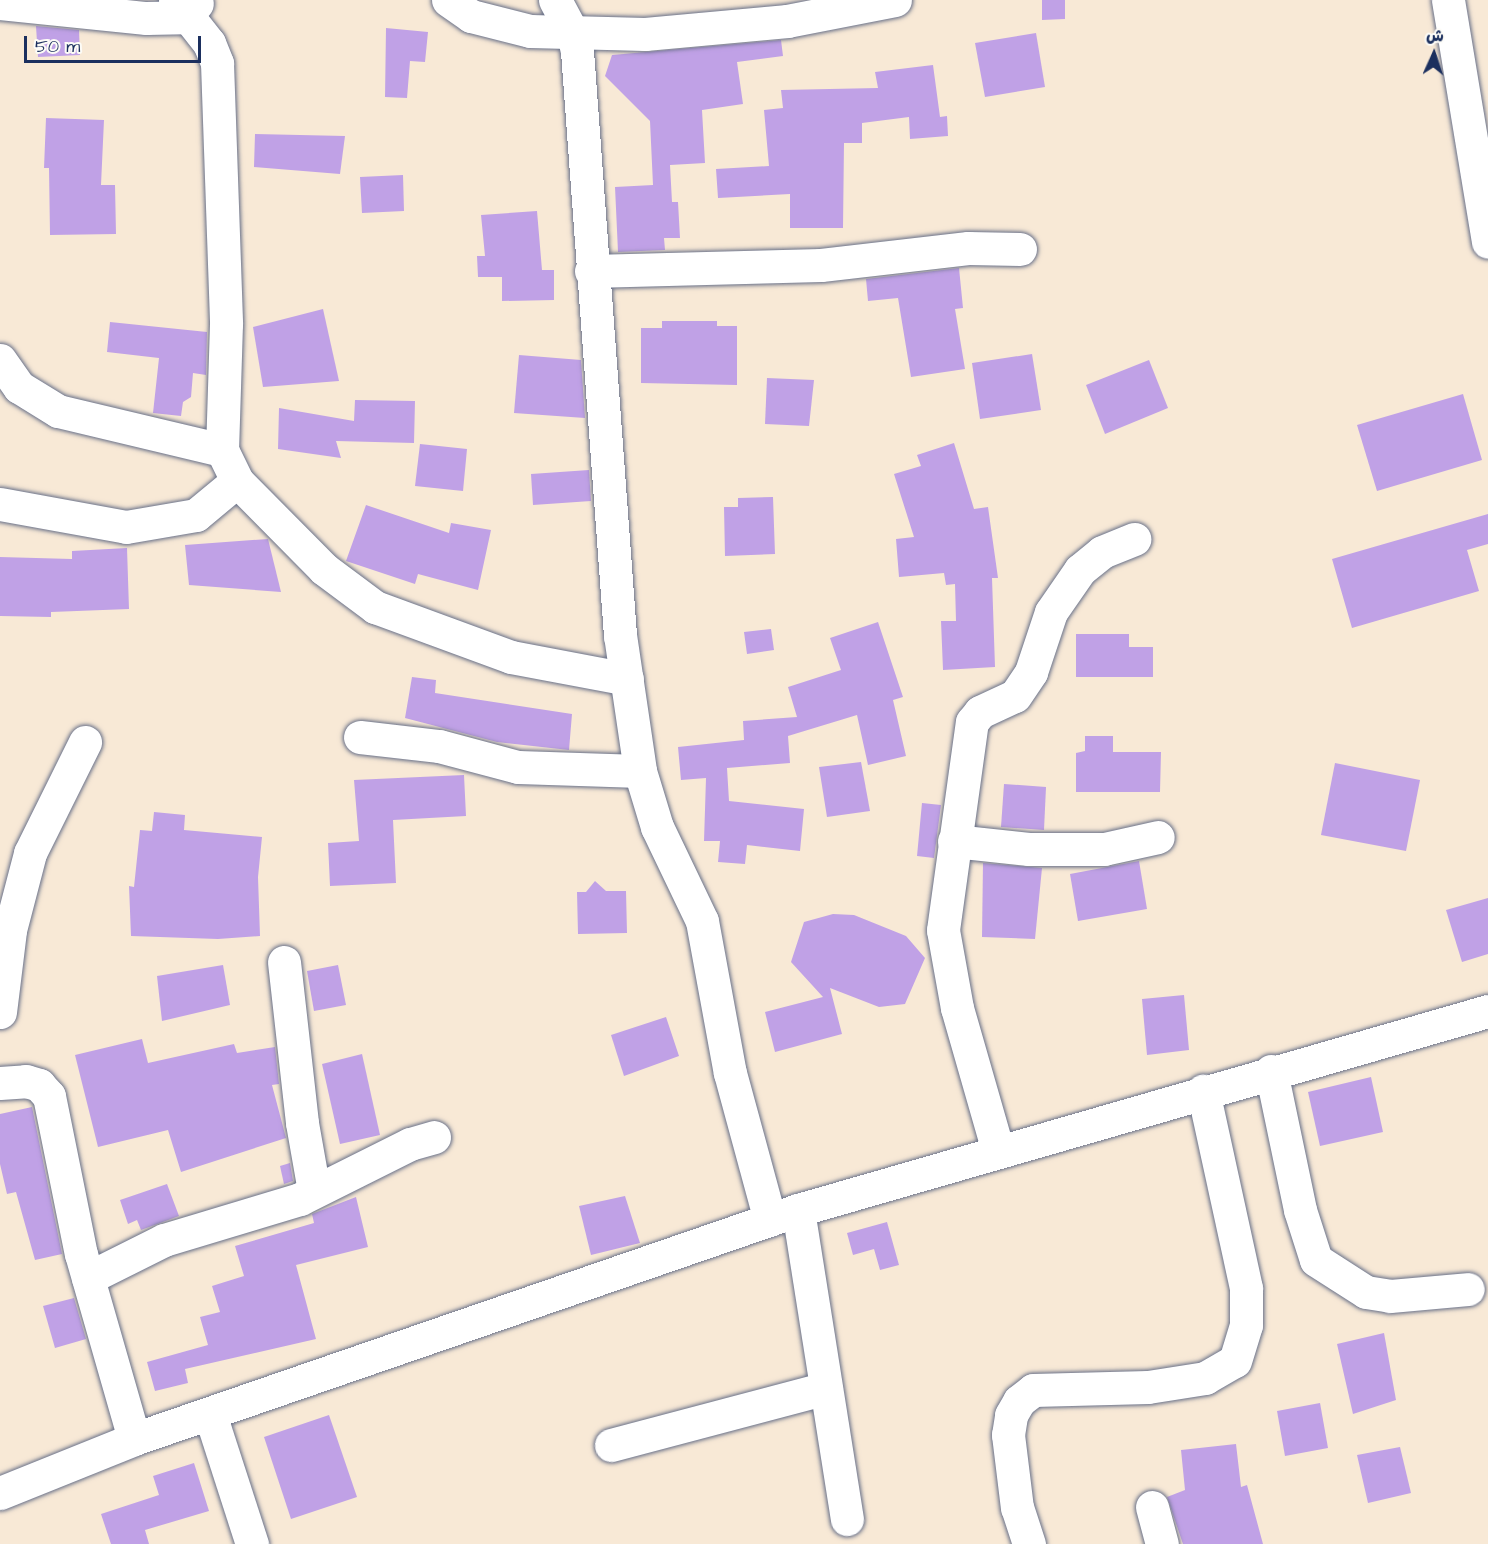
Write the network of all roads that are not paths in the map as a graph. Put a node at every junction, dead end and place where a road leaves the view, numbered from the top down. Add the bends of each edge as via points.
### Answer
1 (448, 0) edge
2 (555, 0) edge
3 (895, 0) edge
4 (1448, 0) edge
5 (20, 3) edge
6 (187, 6) edge
7 (573, 34) junction
8 (1488, 242) edge
9 (1020, 249) dead end
10 (591, 271) junction
11 (0, 360) edge
12 (222, 450) junction
13 (237, 482) junction
14 (0, 504) edge
15 (1135, 539) dead end
16 (627, 679) junction
17 (360, 737) dead end
18 (85, 742) dead end
19 (640, 771) junction
20 (1158, 837) dead end
21 (954, 841) junction
22 (284, 962) dead end
23 (1488, 1011) edge
24 (0, 1012) edge
25 (1271, 1071) junction
26 (0, 1083) edge
27 (1203, 1091) junction
28 (434, 1137) dead end
29 (998, 1151) junction
30 (314, 1191) junction
31 (784, 1215) junction
32 (88, 1278) junction
33 (1468, 1289) dead end
34 (826, 1388) junction
35 (210, 1414) junction
36 (134, 1439) junction
37 (611, 1444) dead end
38 (0, 1493) edge
39 (1152, 1507) dead end
40 (847, 1519) dead end
41 (252, 1544) edge
42 (1029, 1544) edge
43 (1162, 1544) edge

1 - 7 street via 471,16 497,25
2 - 7 street
3 - 7 street via 728,29
4 - 8 street
5 - 6 street via 107,16
6 - 12 street via 217,63 226,324
7 - 10 street
9 - 10 street via 968,248 821,265
10 - 16 street
11 - 12 street via 19,387 58,411
12 - 13 street
13 - 14 street via 196,515 126,527
13 - 16 street via 324,569 375,606 511,657
15 - 21 street via 1102,552 1080,570 1052,612 1031,672 1015,696 980,712 972,722
16 - 19 street
17 - 19 street via 439,746 518,767
18 - 24 street via 30,853 10,930
19 - 31 street via 657,827 702,921 728,1062
20 - 21 street via 1104,849 1029,849
21 - 29 street via 943,930 957,1008
22 - 30 street via 302,1123
23 - 25 street
25 - 27 street
25 - 33 street via 1300,1210 1316,1260 1366,1292 1390,1296
26 - 32 street via 26,1081 39,1085 49,1096
27 - 29 street
27 - 42 street via 1246,1288 1246,1325 1234,1361 1205,1378 1148,1387 1033,1390 1019,1401 1011,1415 1008,1435 1017,1508
28 - 30 street
29 - 31 street
30 - 32 street via 272,1210 164,1240
31 - 34 street
31 - 35 street
32 - 36 street
34 - 37 street
34 - 40 street
35 - 36 street
35 - 41 street
36 - 38 street
39 - 43 street

